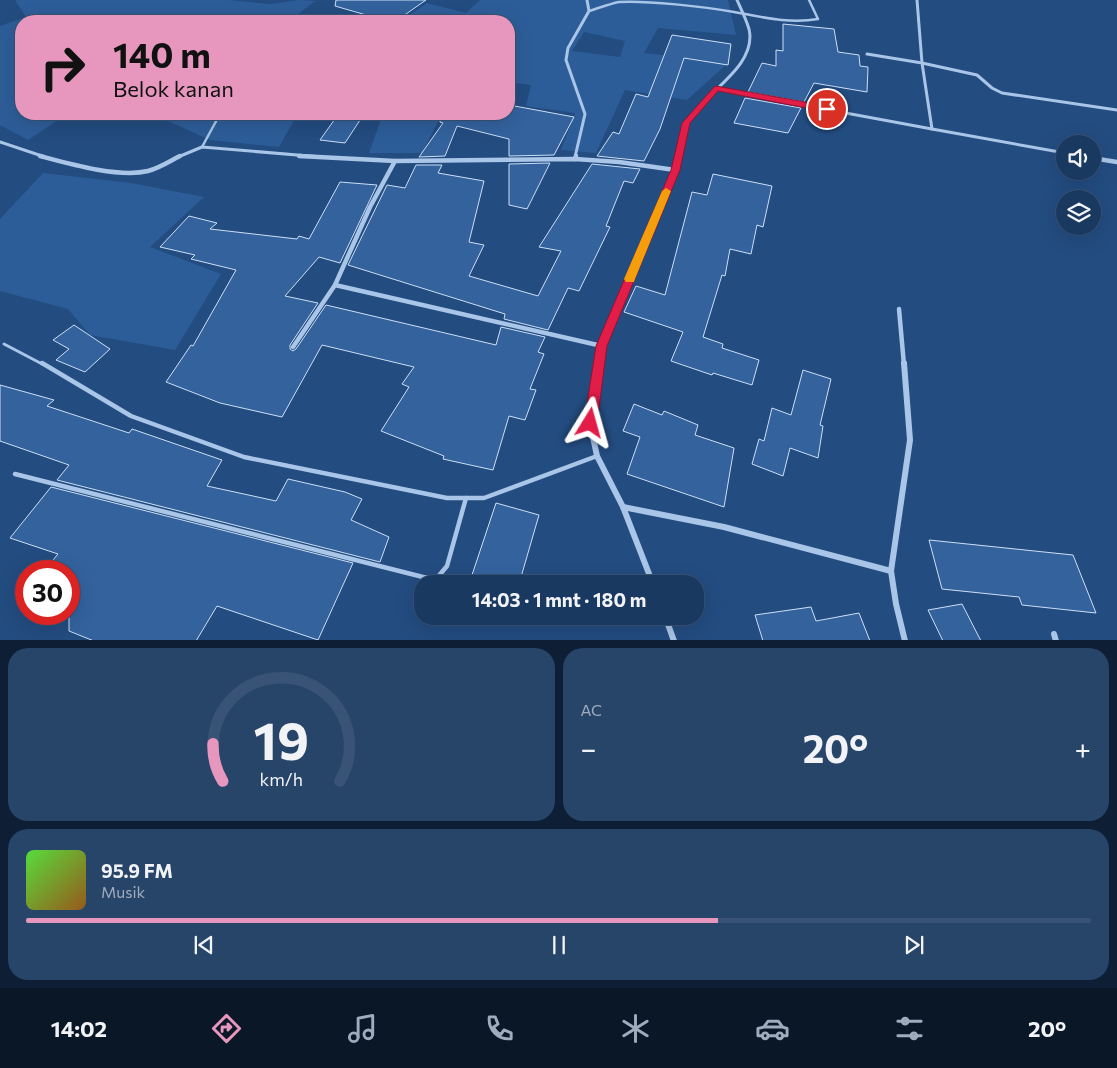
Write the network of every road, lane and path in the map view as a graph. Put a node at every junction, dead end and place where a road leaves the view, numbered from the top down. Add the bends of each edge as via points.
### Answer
1 (587, 0) edge
2 (737, 0) edge
3 (809, 0) edge
4 (917, 0) edge
5 (589, 11) junction
6 (745, 16) junction
7 (867, 54) dead end
8 (922, 63) junction
9 (716, 89) junction
10 (1117, 110) edge
11 (217, 120) edge
12 (932, 129) junction
13 (0, 142) edge
14 (202, 147) junction
15 (1056, 151) edge
16 (575, 159) junction
17 (1101, 159) edge
18 (395, 161) junction
19 (1117, 162) edge
20 (675, 170) junction
21 (335, 286) junction
22 (898, 309) dead end
23 (4, 344) dead end
24 (602, 346) junction
25 (293, 347) dead end
26 (597, 456) junction
27 (15, 474) dead end
28 (466, 498) junction
29 (623, 507) junction
30 (891, 571) junction
31 (649, 575) edge
32 (668, 625) edge
33 (674, 640) edge
34 (905, 640) edge

1 - 5 street
2 - 6 street
3 - 6 lane via 818,20 807,22
4 - 8 street
5 - 6 lane via 620,2 645,1
5 - 16 street via 568,48 566,60 585,114
6 - 9 street via 750,40 746,55
7 - 8 street
8 - 10 street via 977,75 1002,93
8 - 12 street
9 - 12 street
9 - 20 street via 686,123
11 - 14 lane
12 - 15 street
13 - 14 street via 67,162 126,173 144,172
14 - 18 street
16 - 18 street
16 - 20 street
17 - 19 street
18 - 21 street via 370,207
20 - 24 street
21 - 24 street
21 - 25 street
22 - 30 street via 910,440
23 - 28 lane via 55,370 131,416 244,457 447,498
24 - 26 street via 590,423
26 - 28 lane via 484,498
26 - 29 street
27 - 28 lane via 437,578 447,566
29 - 30 street via 724,527
29 - 31 street
30 - 34 street
32 - 33 street

